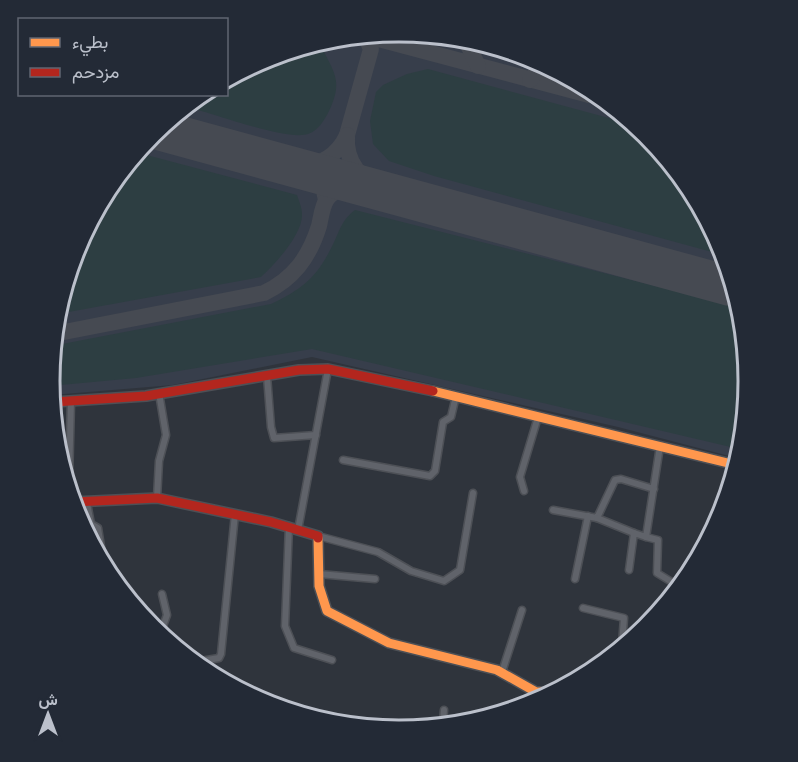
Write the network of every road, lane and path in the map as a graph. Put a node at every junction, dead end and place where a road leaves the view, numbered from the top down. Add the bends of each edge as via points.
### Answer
1 (328, 369) junction
2 (267, 376) junction
3 (159, 393) junction
4 (456, 396) junction
5 (61, 402) edge
6 (71, 402) junction
7 (538, 417) junction
8 (316, 435) junction
9 (660, 446) junction
10 (70, 458) edge
11 (343, 460) dead end
12 (727, 463) edge
13 (654, 489) junction
14 (525, 491) dead end
15 (473, 494) dead end
16 (158, 498) junction
17 (83, 503) edge
18 (87, 503) junction
19 (553, 510) dead end
20 (235, 514) junction
21 (588, 516) junction
22 (597, 518) junction
23 (90, 521) edge
24 (92, 525) edge
25 (294, 528) junction
26 (634, 533) junction
27 (318, 536) junction
28 (646, 537) junction
29 (100, 541) edge
30 (629, 570) dead end
31 (320, 574) junction
32 (375, 579) dead end
33 (575, 579) dead end
34 (672, 582) edge
35 (162, 594) dead end
36 (584, 608) dead end
37 (522, 610) dead end
38 (163, 625) edge
39 (623, 636) edge
40 (207, 660) edge
41 (332, 660) dead end
42 (502, 672) junction
43 (535, 691) edge
44 (444, 710) dead end
45 (443, 717) edge

1 - 2 main road
1 - 4 main road
1 - 8 street
2 - 3 main road
2 - 8 street via 274,438
3 - 6 main road
3 - 16 street via 166,435 159,461
4 - 7 main road
4 - 11 street via 451,417 443,422 435,471 430,477
5 - 6 main road
6 - 10 street
7 - 9 main road
7 - 14 street via 520,477
8 - 25 street
9 - 12 main road
9 - 13 street
13 - 22 street via 621,478 615,480
13 - 28 street
15 - 27 street via 460,570 444,581 411,571 378,552
16 - 18 main road
16 - 20 main road
17 - 18 main road
18 - 23 street
19 - 21 street
20 - 25 main road
20 - 40 street via 221,654
21 - 22 street
21 - 33 street
22 - 26 street
24 - 29 street via 98,528
25 - 27 main road
25 - 41 street via 285,629 294,648
26 - 28 street
26 - 30 street
27 - 31 main road
28 - 34 street via 658,540 657,573
31 - 32 street
31 - 42 main road via 327,611 389,643
35 - 38 street via 167,615
36 - 39 street via 624,618
37 - 42 street
42 - 43 main road
44 - 45 street

